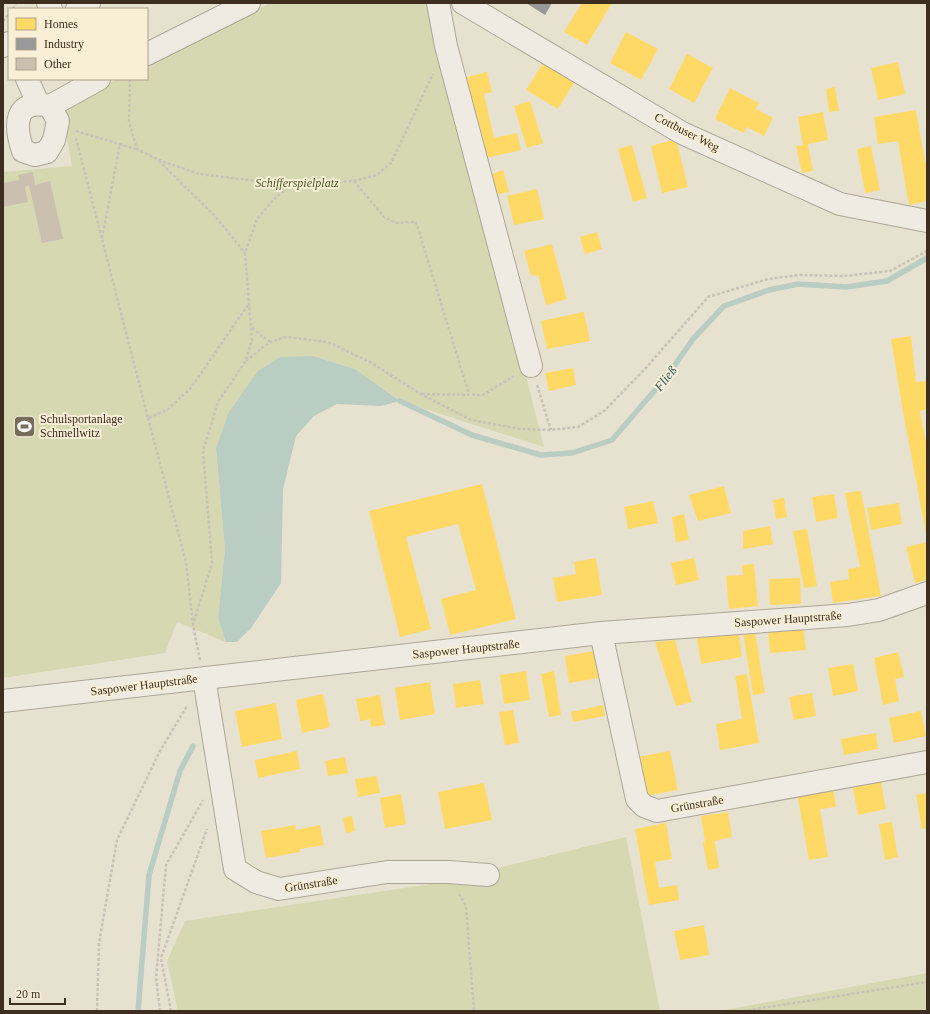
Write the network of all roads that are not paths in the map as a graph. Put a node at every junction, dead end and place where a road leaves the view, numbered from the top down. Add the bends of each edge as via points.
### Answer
1 (89, 3) edge
2 (249, 3) edge
3 (438, 3) edge
4 (463, 3) edge
5 (79, 8) edge
6 (148, 54) edge
7 (28, 80) edge
8 (98, 80) edge
9 (927, 221) edge
10 (532, 366) road end
11 (927, 594) edge
12 (601, 634) junction
13 (204, 678) junction
14 (3, 701) edge
15 (927, 762) edge
16 (488, 875) dead end

1 - 5 street
2 - 6 street
3 - 10 street via 446,46
4 - 9 street, Cottbuser Weg via 682,133 840,204
7 - 8 street via 44,104
11 - 12 street, Saspower Hauptstraße via 879,610 848,615
12 - 13 street, Saspower Hauptstraße
12 - 15 street, Grünstraße via 637,798 644,806 657,811
13 - 14 street, Saspower Hauptstraße
13 - 16 street, Grünstraße via 235,870 256,882 279,889 387,872

